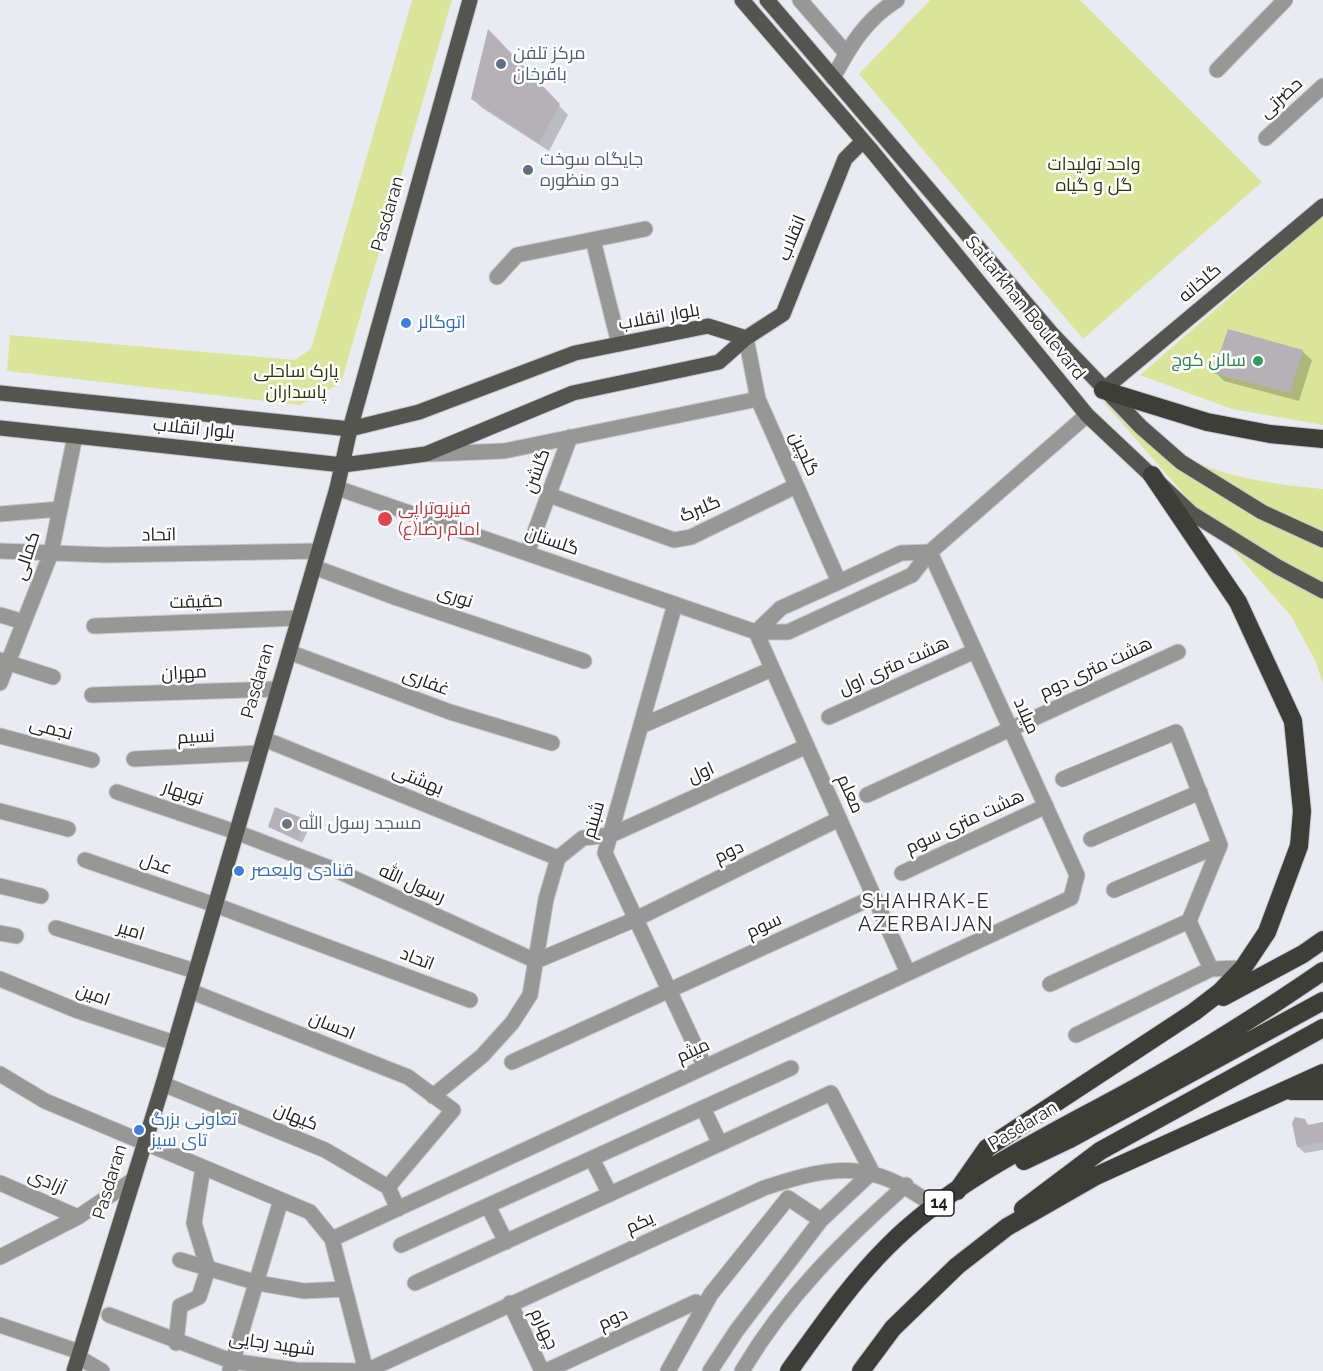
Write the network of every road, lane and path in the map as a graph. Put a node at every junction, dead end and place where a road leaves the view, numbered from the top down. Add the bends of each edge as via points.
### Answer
1 (470, 0) edge
2 (742, 0) edge
3 (767, 0) edge
4 (800, 0) edge
5 (897, 0) edge
6 (1285, 0) edge
7 (846, 53) junction
8 (1217, 70) dead end
9 (833, 78) junction
10 (1323, 86) edge
11 (1266, 138) dead end
12 (863, 141) junction
13 (1323, 206) edge
14 (645, 229) dead end
15 (593, 240) junction
16 (497, 277) dead end
17 (746, 338) junction
18 (619, 344) junction
19 (1103, 390) junction
20 (0, 393) edge
21 (758, 399) junction
22 (1087, 415) junction
23 (0, 428) edge
24 (350, 429) junction
25 (75, 436) junction
26 (570, 437) junction
27 (1323, 439) edge
28 (426, 454) junction
29 (343, 465) junction
30 (1152, 475) junction
31 (796, 486) junction
32 (336, 488) junction
33 (549, 495) junction
34 (60, 509) junction
35 (0, 514) edge
36 (1323, 540) edge
37 (0, 551) edge
38 (318, 551) junction
39 (930, 552) junction
40 (51, 553) junction
41 (527, 553) junction
42 (314, 567) junction
43 (839, 582) junction
44 (1323, 591) edge
45 (675, 604) junction
46 (0, 615) edge
47 (299, 618) junction
48 (24, 622) junction
49 (94, 626) dead end
50 (756, 632) junction
51 (975, 651) junction
52 (289, 652) junction
53 (1178, 652) dead end
54 (4, 661) edge
55 (584, 661) dead end
56 (772, 669) junction
57 (54, 677) dead end
58 (0, 683) edge
59 (278, 689) junction
60 (92, 695) dead end
61 (829, 717) dead end
62 (641, 726) junction
63 (1011, 729) junction
64 (0, 736) edge
65 (552, 743) dead end
66 (261, 746) junction
67 (807, 746) junction
68 (134, 759) dead end
69 (92, 760) dead end
70 (1063, 779) dead end
71 (117, 792) dead end
72 (1200, 792) junction
73 (867, 795) dead end
74 (1046, 806) junction
75 (0, 811) edge
76 (839, 819) junction
77 (68, 829) dead end
78 (237, 832) junction
79 (611, 835) junction
80 (1091, 839) dead end
81 (1220, 845) junction
82 (558, 858) junction
83 (85, 860) dead end
84 (902, 873) dead end
85 (0, 886) edge
86 (1114, 890) dead end
87 (40, 896) dead end
88 (874, 897) junction
89 (1071, 898) joint
90 (215, 904) junction
91 (636, 919) junction
92 (1189, 921) junction
93 (56, 928) dead end
94 (0, 933) edge
95 (16, 936) dead end
96 (1323, 940) edge
97 (536, 961) junction
98 (1243, 968) junction
99 (1211, 969) junction
100 (1323, 970) edge
101 (195, 971) junction
102 (908, 973) junction
103 (0, 979) edge
104 (1050, 984) dead end
105 (190, 991) junction
106 (670, 991) junction
107 (470, 1000) dead end
108 (1323, 1001) edge
109 (1194, 1012) junction
110 (1323, 1028) edge
111 (1076, 1035) dead end
112 (175, 1043) junction
113 (512, 1062) dead end
114 (705, 1067) junction
115 (791, 1068) dead end
116 (1323, 1073) edge
117 (0, 1074) edge
118 (163, 1084) junction
119 (1323, 1091) edge
120 (1283, 1092) junction
121 (433, 1096) junction
122 (704, 1108) junction
123 (144, 1144) junction
124 (720, 1144) junction
125 (592, 1158) junction
126 (203, 1168) junction
127 (872, 1172) junction
128 (133, 1180) junction
129 (0, 1183) edge
130 (906, 1185) junction
131 (388, 1187) junction
132 (957, 1191) junction
133 (610, 1194) junction
134 (281, 1200) junction
135 (488, 1206) junction
136 (934, 1206) junction
137 (398, 1209) junction
138 (78, 1217) junction
139 (821, 1220) junction
140 (332, 1239) junction
141 (506, 1242) junction
142 (989, 1242) junction
143 (401, 1245) dead end
144 (0, 1257) edge
145 (180, 1260) dead end
146 (208, 1269) junction
147 (258, 1283) junction
148 (415, 1283) dead end
149 (344, 1289) junction
150 (696, 1302) dead end
151 (510, 1303) junction
152 (109, 1315) dead end
153 (0, 1325) edge
154 (176, 1343) junction
155 (77, 1360) edge
156 (230, 1366) edge
157 (102, 1371) edge
158 (366, 1371) edge
159 (544, 1371) edge
160 (668, 1371) edge
161 (710, 1371) edge
162 (742, 1371) edge
163 (789, 1371) edge
164 (861, 1371) edge

1 - 24 main road, Pasdaran
2 - 12 main road, Sattarkhan Boulevard
3 - 9 main road, Sattarkhan Boulevard
4 - 7 street
5 - 7 street via 877,12
6 - 8 street
7 - 9 street
9 - 19 main road, Sattarkhan Boulevard
10 - 11 street, حضرتی
12 - 17 main road, انقلاب via 845,159 783,314
12 - 22 main road, Sattarkhan Boulevard
13 - 19 main road, گلخانه
14 - 15 street
15 - 16 street via 517,255
15 - 18 street
17 - 18 main road, بلوار انقلاب via 708,326
17 - 21 street, گلچین
17 - 28 main road, بلوار انقلاب via 719,362 573,393
18 - 24 main road, بلوار انقلاب via 575,352 419,412
19 - 27 highway via 1208,422
19 - 36 main road, Sattarkhan Boulevard via 1181,462 1262,512
20 - 24 main road, بلوار انقلاب
21 - 26 street
21 - 31 street, گلچین
22 - 30 main road, Sattarkhan Boulevard
22 - 39 street, گلستان
23 - 25 main road, بلوار انقلاب
24 - 29 main road, Pasdaran
25 - 29 main road, بلوار انقلاب
25 - 34 street, کمالی
26 - 28 street via 504,451
26 - 33 street, گلشن
28 - 29 main road, بلوار انقلاب
29 - 32 main road, Pasdaran
30 - 44 main road, Sattarkhan Boulevard via 1191,513
30 - 98 highway via 1238,602 1293,721 1302,811 1299,846 1267,932
31 - 33 street, گلبرگ via 691,537 675,540
31 - 43 street, گلچین
32 - 38 main road, Pasdaran
32 - 41 street, گلستان
33 - 41 street, گلشن
34 - 35 street
34 - 40 street, کمالی
37 - 40 street, اتحاد
38 - 40 street, اتحاد
38 - 42 main road, Pasdaran
39 - 43 street via 901,553
39 - 50 street, گلستان via 912,574 788,632
39 - 51 street, میلاد
40 - 48 street, کمالی
41 - 45 street, گلستان
42 - 47 main road, Pasdaran
42 - 55 street, نوری
43 - 50 street via 781,608
45 - 50 street, گلستان
45 - 62 street, شبنم
46 - 48 street
47 - 49 street, حقیقت
47 - 52 main road, Pasdaran
48 - 54 street, کمالی
50 - 56 street, معلم
51 - 61 street, هشت متری اول
51 - 63 street, میلاد
52 - 59 main road, Pasdaran
52 - 65 street, غفاری via 450,712
53 - 63 street, هشت متری دوم
54 - 57 street
54 - 58 street, کمالی
56 - 62 street
56 - 67 street, معلم
59 - 60 street, مهران
59 - 66 main road, Pasdaran
62 - 79 street, شبنم
63 - 73 street, هشت متری دوم
63 - 74 street, میلاد
64 - 69 street, نجمی
66 - 68 street, نسیم
66 - 78 main road, Pasdaran
66 - 82 street, بهشتی
67 - 76 street, معلم
67 - 79 street, اول
70 - 72 street via 1176,732
71 - 78 street, نوبهار
72 - 80 street
72 - 81 street
74 - 84 street, هشت متری سوم
74 - 89 street, میلاد via 1077,874
75 - 77 street
76 - 88 street, معلم
76 - 91 street, دوم
78 - 90 main road, Pasdaran
78 - 97 street, رسول الله via 340,872
79 - 82 street, اول via 583,838
79 - 91 street, شبنم via 605,853
81 - 86 street
81 - 92 street
82 - 97 street via 546,899
83 - 90 street, عدل
85 - 87 street
88 - 102 street, معلم
88 - 106 street, سوم
89 - 102 street, میثم
90 - 101 main road, Pasdaran
90 - 107 street, اتحاد
91 - 97 street, دوم
91 - 106 street, شبنم
92 - 99 street
92 - 104 street
93 - 101 street, امیر
94 - 95 street
96 - 109 highway
97 - 121 street via 530,995 512,1023 482,1056
98 - 99 street
98 - 109 highway
99 - 111 street
100 - 132 highway, Pasdaran / 14 via 1254,1018 1134,1089 1062,1126
101 - 105 main road, Pasdaran
102 - 114 street, میثم
103 - 112 street, امین via 78,1011
105 - 112 main road, Pasdaran
105 - 121 street, احسان via 408,1077
106 - 113 street, سوم
106 - 114 street, شبنم
108 - 132 highway via 1068,1140
109 - 132 highway via 987,1149
110 - 142 highway via 1100,1151 1035,1197
112 - 118 main road, Pasdaran
114 - 137 street, میثم
115 - 122 street
116 - 120 highway
117 - 123 street via 45,1101
118 - 123 main road, Pasdaran
118 - 131 street, کیهان via 325,1150
119 - 120 highway
120 - 142 highway via 1096,1176 1007,1227
121 - 131 street, احسان via 453,1110
122 - 124 street
122 - 125 street
123 - 126 street
123 - 128 main road, Pasdaran
124 - 127 street via 831,1093
124 - 133 street
125 - 133 street
125 - 135 street
126 - 134 street
126 - 146 street via 194,1223
127 - 130 street, یکم
127 - 139 street
127 - 151 street, یکم via 807,1174 764,1188
128 - 138 street
128 - 155 main road, Pasdaran
129 - 138 street, آزادی
130 - 136 street, یکم
130 - 162 street via 843,1241 807,1281
131 - 137 street
132 - 136 highway, Pasdaran / 14
133 - 141 street
134 - 140 street via 310,1212
134 - 147 street
135 - 141 street
135 - 143 street
136 - 163 highway, Pasdaran / 14 via 888,1246 829,1315
137 - 140 street, میثم
138 - 144 street
139 - 160 street via 788,1198 711,1294
139 - 161 street
140 - 149 street
141 - 148 street
142 - 164 highway via 957,1266 892,1328
145 - 146 street
146 - 147 street
146 - 154 street via 199,1297 180,1306
147 - 149 street via 304,1291
147 - 156 street
149 - 158 street
150 - 159 street, دوم
151 - 158 street, یکم
151 - 159 street, چهارم
152 - 154 street, شهید رجایی
153 - 155 street
154 - 156 street, شهید رجایی
155 - 157 street
156 - 158 street, شهید رجایی

